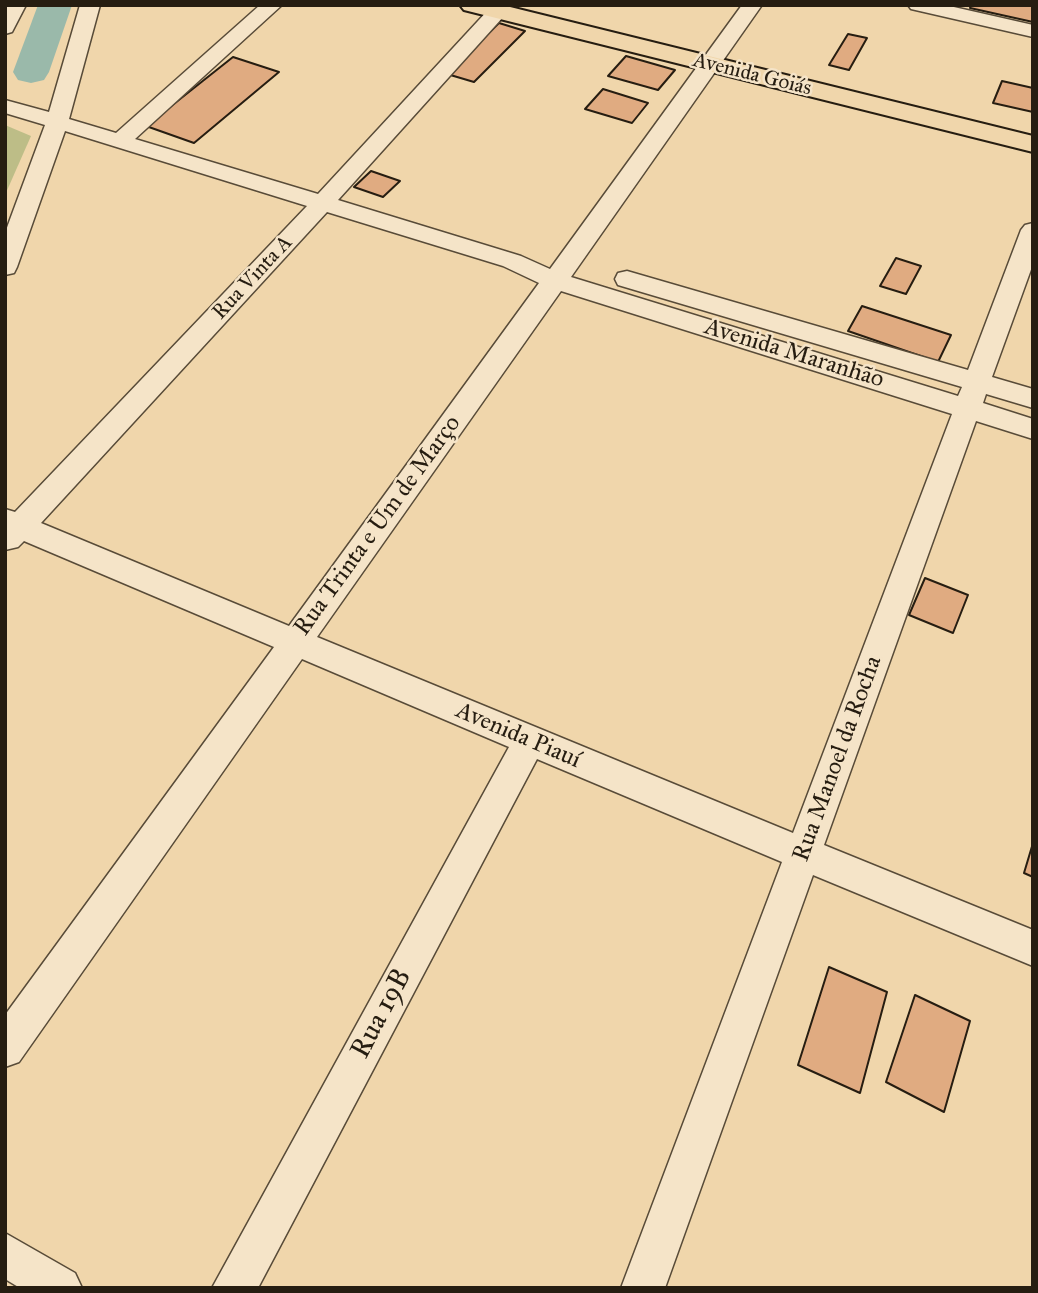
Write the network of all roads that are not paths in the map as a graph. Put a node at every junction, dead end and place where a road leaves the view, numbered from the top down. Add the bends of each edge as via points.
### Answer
1 (16, 5) edge
2 (90, 5) edge
3 (272, 5) edge
4 (472, 5) edge
5 (546, 5) edge
6 (752, 5) edge
7 (918, 5) edge
8 (497, 12) junction
9 (5, 28) edge
10 (1033, 31) edge
11 (717, 57) junction
12 (5, 106) edge
13 (57, 121) junction
14 (1033, 124) edge
15 (120, 141) junction
16 (1033, 144) edge
17 (323, 203) junction
18 (1033, 230) edge
19 (5, 267) edge
20 (560, 271) junction
21 (972, 395) junction
22 (1033, 399) edge
23 (1033, 429) edge
24 (10, 529) edge
25 (295, 642) junction
26 (530, 741) junction
27 (803, 854) junction
28 (1033, 948) edge
29 (5, 1048) edge
30 (5, 1254) edge
31 (60, 1288) edge
32 (234, 1288) edge
33 (643, 1288) edge

1 - 9 street
2 - 13 street
3 - 15 street
4 - 8 main road, Avenida Goiás
5 - 11 main road, Avenida Goiás
6 - 11 street, Rua Trinta e Um de Março
7 - 10 street
8 - 11 main road, Avenida Goiás
8 - 17 street, Rua Vinta A
11 - 14 main road, Avenida Goiás
11 - 16 main road, Avenida Goiás
11 - 20 street, Rua Trinta e Um de Março
12 - 13 street, Avenida Maranhão
13 - 15 street, Avenida Maranhão
13 - 19 street
15 - 17 street, Avenida Maranhão
17 - 20 street, Avenida Maranhão via 512,261
17 - 24 street, Rua Vinta A
18 - 21 street, Rua Manoel da Rocha
20 - 21 street, Avenida Maranhão
20 - 25 street, Rua Trinta e Um de Março
21 - 22 street, Avenida Maranhão
21 - 23 street, Avenida Maranhão
21 - 27 street, Rua Manoel da Rocha
24 - 25 street, Avenida Piauí
25 - 26 street, Avenida Piauí
25 - 29 street, Rua Trinta e Um de Março
26 - 27 street, Avenida Piauí
26 - 32 street, Rua 19B
27 - 28 street, Avenida Piauí
27 - 33 street, Rua Manoel da Rocha
30 - 31 street

